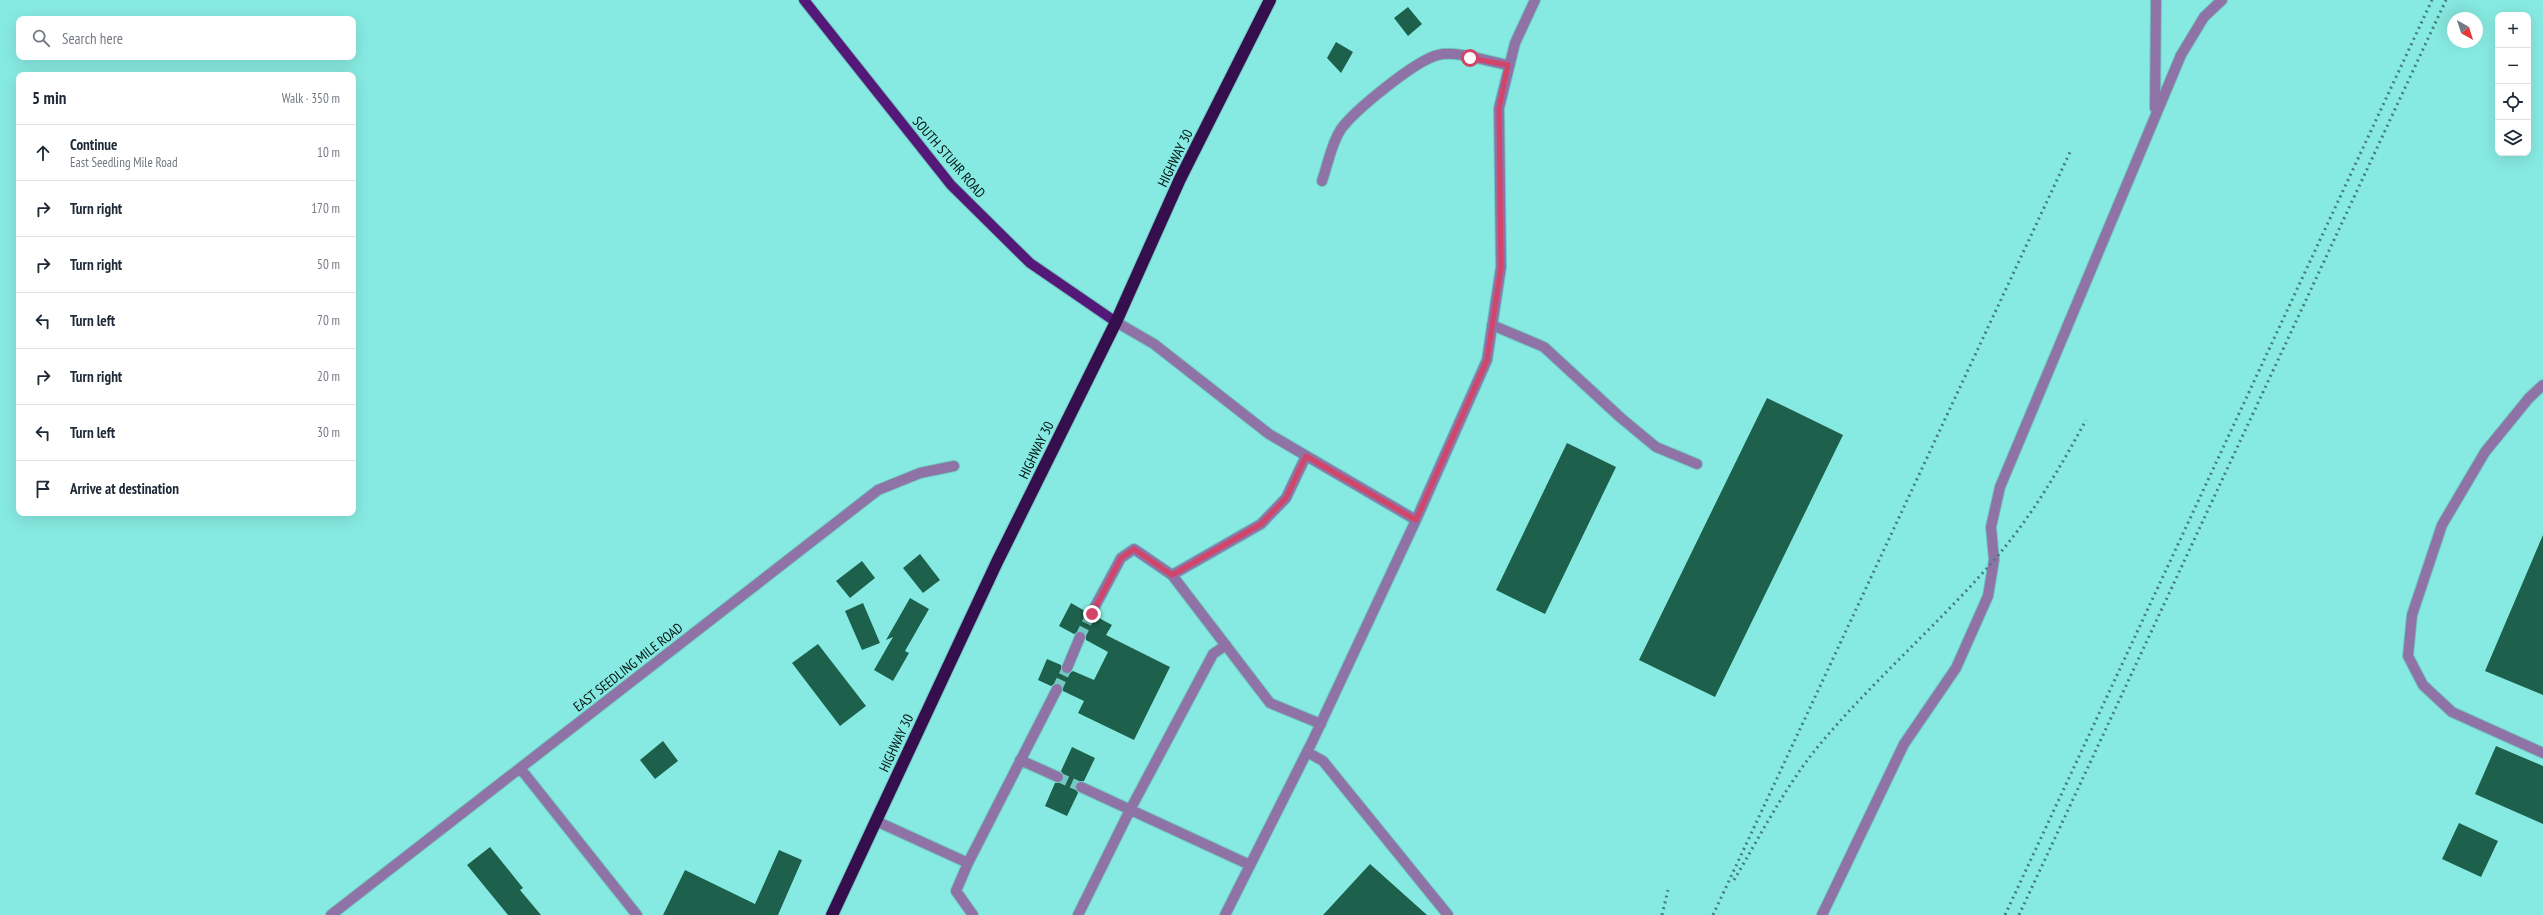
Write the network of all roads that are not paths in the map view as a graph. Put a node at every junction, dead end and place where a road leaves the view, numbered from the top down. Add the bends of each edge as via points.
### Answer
1 (804, 0) edge
2 (1270, 0) edge
3 (1536, 0) edge
4 (2156, 0) edge
5 (2222, 0) edge
6 (1508, 65) junction
7 (2156, 111) junction
8 (1322, 181) dead end
9 (1116, 322) junction
10 (1492, 326) junction
11 (2543, 385) edge
12 (1306, 456) junction
13 (1697, 464) dead end
14 (954, 466) dead end
15 (1416, 520) junction
16 (1172, 575) junction
17 (1092, 614) tunnel mouth
18 (1080, 637) tunnel mouth
19 (1226, 645) junction
20 (1067, 668) tunnel mouth
21 (1057, 688) tunnel mouth
22 (1321, 724) junction
23 (1307, 752) junction
24 (2543, 753) edge
25 (1020, 760) junction
26 (520, 768) junction
27 (1058, 777) tunnel mouth
28 (1081, 787) tunnel mouth
29 (1130, 810) junction
30 (876, 821) junction
31 (968, 863) junction
32 (1250, 865) junction
33 (331, 915) edge
34 (637, 915) edge
35 (832, 915) edge
36 (973, 915) edge
37 (1078, 915) edge
38 (1225, 915) edge
39 (1448, 915) edge
40 (1822, 915) edge

1 - 9 main road, SOUTH STUHR ROAD via 951,185 1030,263
2 - 9 highway, HIGHWAY 30 via 1180,180
3 - 6 street via 1524,22
4 - 7 street
5 - 7 street via 2204,17 2181,55
6 - 8 street via 1448,53 1426,60 1372,99 1341,129
6 - 10 street via 1499,108 1501,267
7 - 40 street via 2000,487 1991,527 1994,560 1988,596 1956,668 1900,751
9 - 12 street via 1154,344 1263,429
9 - 30 highway, HIGHWAY 30 via 997,562
10 - 13 street via 1544,347 1656,447
10 - 15 street via 1487,360
11 - 24 street via 2529,398 2485,452 2442,525 2412,615 2408,656 2423,685 2452,712
12 - 15 street
12 - 16 street via 1286,498 1261,524
14 - 26 street, EAST SEEDLING MILE ROAD via 920,473 878,490
15 - 22 street
16 - 17 street via 1134,549 1121,558
16 - 19 street
18 - 20 street
19 - 22 street via 1270,703
19 - 29 street via 1213,654
21 - 25 street
22 - 23 street
23 - 32 street
23 - 39 street via 1323,761
25 - 27 street
25 - 31 street
26 - 33 street, EAST SEEDLING MILE ROAD
26 - 34 street
28 - 29 street
29 - 32 street
29 - 37 street
30 - 31 street
30 - 35 highway, HIGHWAY 30
31 - 36 street via 956,891
32 - 38 street

